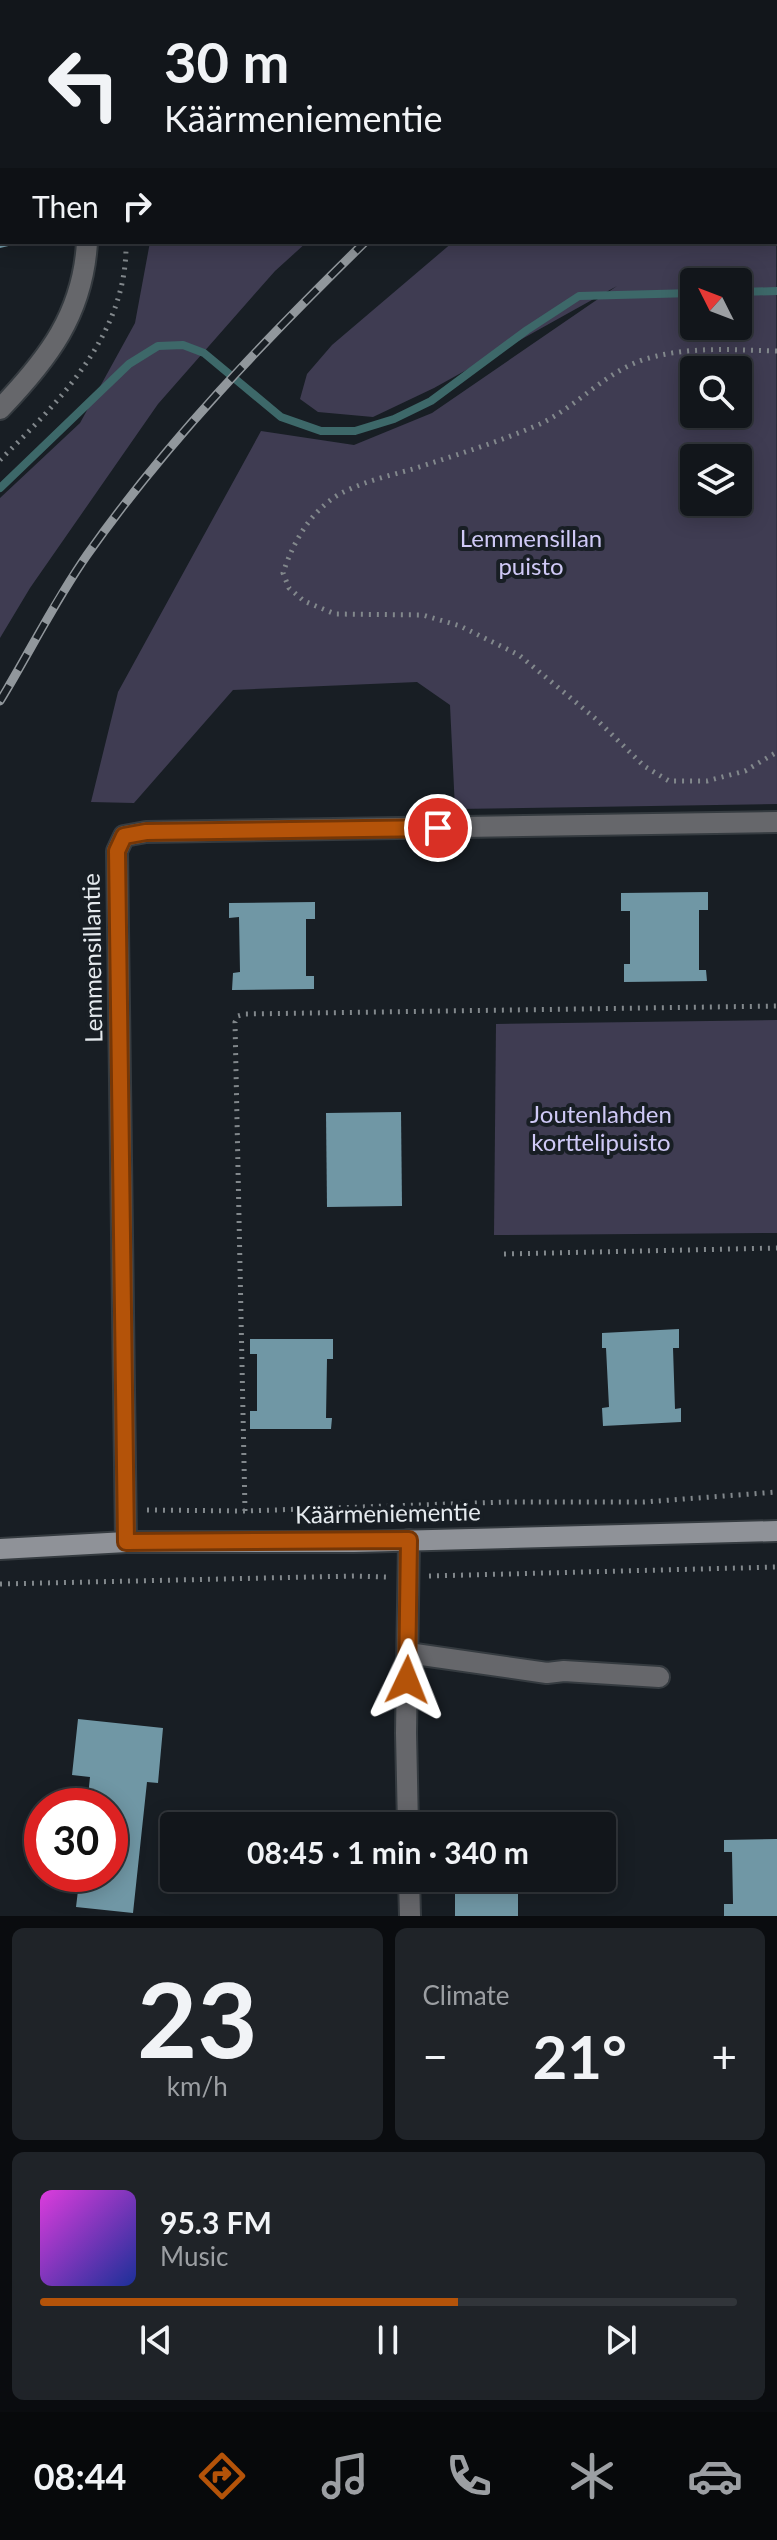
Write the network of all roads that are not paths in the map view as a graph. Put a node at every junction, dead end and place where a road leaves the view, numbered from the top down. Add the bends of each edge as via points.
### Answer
1 (87, 244) edge
2 (0, 409) edge
3 (777, 822) edge
4 (777, 1531) edge
5 (409, 1540) junction
6 (126, 1542) junction
7 (0, 1549) edge
8 (408, 1653) junction
9 (659, 1677) dead end
10 (408, 1812) edge
11 (409, 1892) edge
12 (410, 1916) edge

1 - 2 street via 84,274 66,325 33,374
3 - 6 street, Lemmensillantie via 124,836 117,851
4 - 5 street, Käärmeniementie
5 - 6 street, Käärmeniementie
5 - 8 street
6 - 7 street, Käärmeniementie
8 - 9 street via 547,1673
8 - 10 street
11 - 12 street

